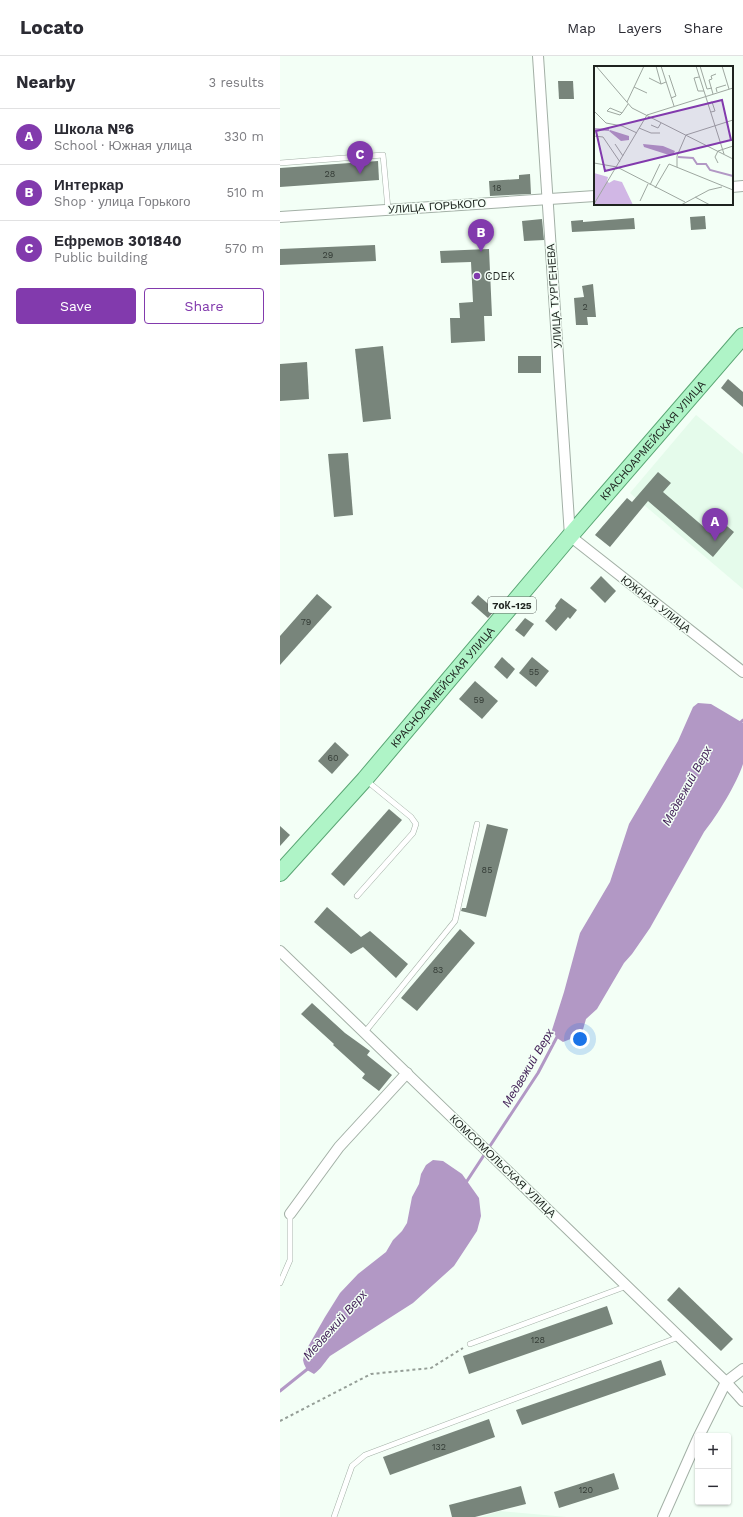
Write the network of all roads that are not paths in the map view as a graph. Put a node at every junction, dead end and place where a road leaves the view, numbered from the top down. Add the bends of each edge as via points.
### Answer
1 (538, 56) edge
2 (280, 163) edge
3 (743, 186) edge
4 (733, 187) edge
5 (594, 196) edge
6 (548, 199) junction
7 (388, 209) junction
8 (280, 217) edge
9 (743, 336) edge
10 (570, 536) junction
11 (743, 672) edge
12 (364, 778) junction
13 (477, 824) dead end
14 (280, 873) edge
15 (357, 896) dead end
16 (280, 951) edge
17 (365, 1032) junction
18 (407, 1073) junction
19 (290, 1214) joint
20 (280, 1283) edge
21 (627, 1286) junction
22 (680, 1337) junction
23 (470, 1344) road end
24 (743, 1369) edge
25 (726, 1382) junction
26 (743, 1401) edge
27 (700, 1433) edge
28 (695, 1444) edge
29 (334, 1517) edge
30 (663, 1517) edge

1 - 6 street, УЛИЦА ТУРГЕНЕВА
2 - 7 lane via 383,154
3 - 4 street
5 - 6 street, УЛИЦА ГОРЬКОГО
6 - 7 street, УЛИЦА ГОРЬКОГО
6 - 10 street, УЛИЦА ТУРГЕНЕВА
7 - 8 street, УЛИЦА ГОРЬКОГО
9 - 10 main road, КРАСНОАРМЕЙСКАЯ УЛИЦА / 70К-125
10 - 11 street, ЮЖНАЯ УЛИЦА
10 - 12 main road, КРАСНОАРМЕЙСКАЯ УЛИЦА / 70К-125
12 - 14 main road, КРАСНОАРМЕЙСКАЯ УЛИЦА / 70К-125
12 - 15 lane via 416,824 413,833
13 - 17 lane via 455,921
16 - 17 street, КОМСОМОЛЬСКАЯ УЛИЦА
17 - 18 street, КОМСОМОЛЬСКАЯ УЛИЦА
18 - 19 street via 339,1147
18 - 21 street, КОМСОМОЛЬСКАЯ УЛИЦА
19 - 20 lane via 290,1260
21 - 22 street, КОМСОМОЛЬСКАЯ УЛИЦА
21 - 23 lane
22 - 25 street, КОМСОМОЛЬСКАЯ УЛИЦА
22 - 29 lane via 365,1455 352,1466
24 - 25 street
25 - 26 street, КОМСОМОЛЬСКАЯ УЛИЦА
25 - 27 street
28 - 30 street

